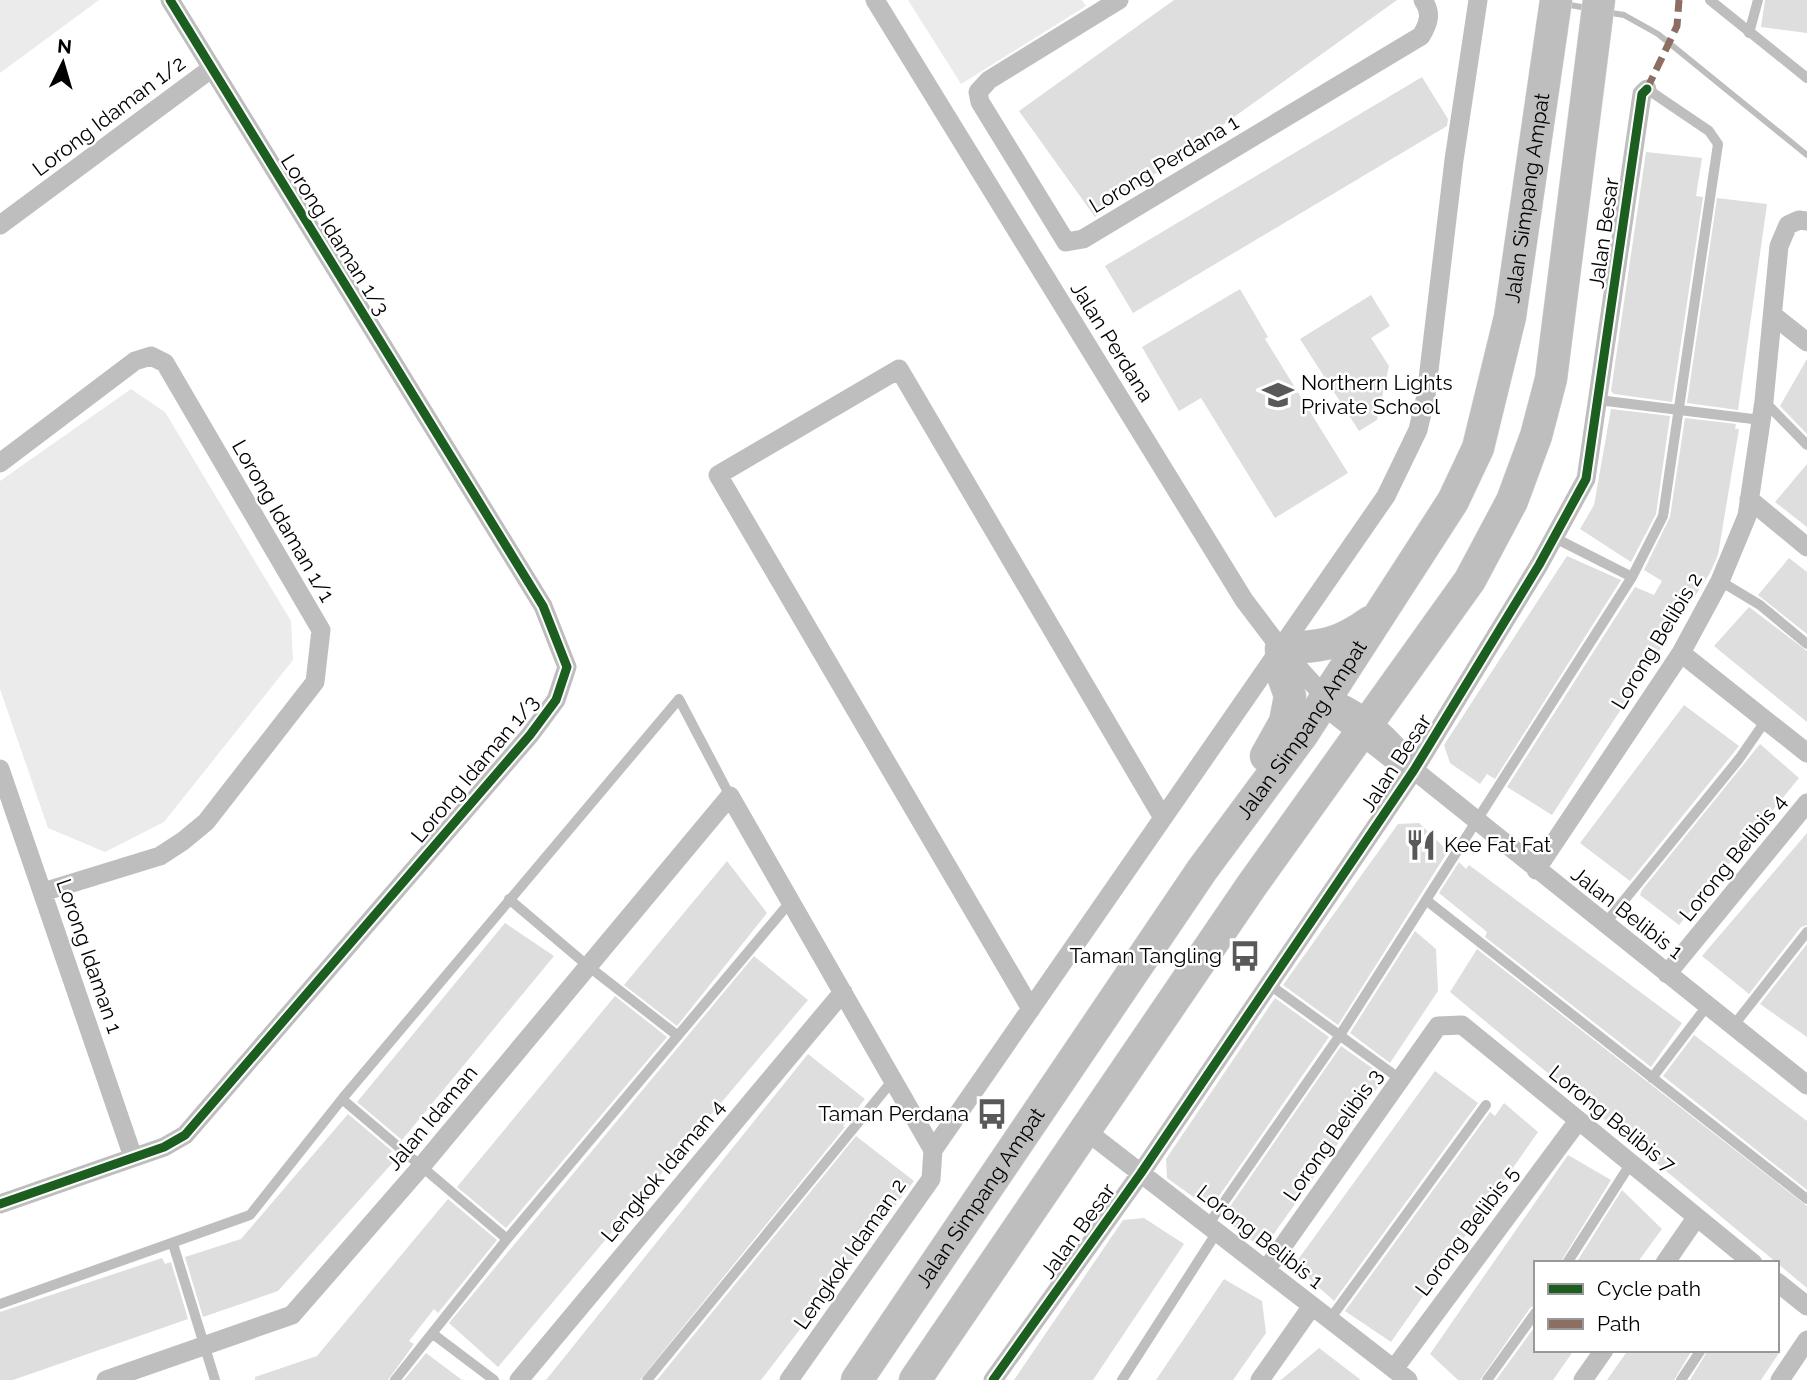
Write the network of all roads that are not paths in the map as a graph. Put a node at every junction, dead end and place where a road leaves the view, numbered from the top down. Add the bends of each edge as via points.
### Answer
1 (170, 0) edge
2 (876, 0) edge
3 (1119, 0) edge
4 (1423, 0) edge
5 (1478, 0) edge
6 (1556, 0) edge
7 (1599, 0) edge
8 (1710, 0) edge
9 (1758, 0) edge
10 (1749, 33) junction
11 (212, 68) junction
12 (1807, 78) edge
13 (1647, 89) joint
14 (1807, 221) edge
15 (0, 225) edge
16 (1774, 316) junction
17 (1807, 342) edge
18 (1598, 400) junction
19 (1678, 410) junction
20 (1763, 411) junction
21 (1807, 444) edge
22 (0, 463) edge
23 (1749, 499) junction
24 (1555, 538) junction
25 (1807, 547) edge
26 (1632, 577) junction
27 (1720, 581) junction
28 (1382, 612) junction
29 (1807, 643) edge
30 (1281, 649) junction
31 (1681, 653) junction
32 (1325, 697) junction
33 (1766, 720) junction
34 (1363, 728) junction
35 (1807, 753) edge
36 (1413, 770) junction
37 (2, 779) edge
38 (730, 796) junction
39 (1807, 803) edge
40 (1163, 818) junction
41 (1478, 819) junction
42 (1202, 870) junction
43 (1536, 870) junction
44 (43, 892) junction
45 (509, 899) junction
46 (1426, 900) junction
47 (791, 901) junction
48 (1604, 925) junction
49 (1807, 932) edge
50 (588, 966) junction
51 (1667, 974) junction
52 (1270, 985) junction
53 (843, 992) junction
54 (1707, 1006) junction
55 (1031, 1009) junction
56 (1734, 1025) junction
57 (1438, 1026) joint
58 (1340, 1035) junction
59 (678, 1037) junction
60 (1803, 1074) edge
61 (1652, 1078) junction
62 (1400, 1079) junction
63 (893, 1080) junction
64 (342, 1099) junction
65 (1486, 1105) dead end
66 (1578, 1121) junction
67 (1085, 1130) junction
68 (933, 1150) junction
69 (133, 1157) junction
70 (1631, 1163) junction
71 (420, 1168) junction
72 (1141, 1173) junction
73 (1807, 1199) edge
74 (0, 1204) edge
75 (1696, 1218) junction
76 (1212, 1228) junction
77 (507, 1239) junction
78 (173, 1244) junction
79 (1568, 1261) edge
80 (1666, 1261) edge
81 (1750, 1261) edge
82 (1266, 1270) junction
83 (1779, 1284) edge
84 (0, 1304) edge
85 (1312, 1306) junction
86 (1807, 1306) edge
87 (1534, 1315) edge
88 (1330, 1320) junction
89 (433, 1334) junction
90 (1807, 1340) edge
91 (204, 1347) junction
92 (1603, 1352) edge
93 (1701, 1352) edge
94 (1401, 1374) edge
95 (1264, 1378) edge
96 (106, 1380) edge
97 (215, 1380) edge
98 (395, 1380) edge
99 (494, 1380) edge
100 (519, 1380) edge
101 (647, 1380) edge
102 (789, 1380) edge
103 (857, 1380) edge
104 (915, 1380) edge
105 (993, 1380) edge
106 (1122, 1380) edge
107 (1487, 1380) edge
108 (1583, 1380) edge
109 (1681, 1380) edge
110 (1780, 1380) edge

1 - 11 street, Lorong Idaman 1/3
2 - 30 street, Jalan Perdana via 1237,589
3 - 4 street, Lorong Perdana 1 via 989,80 978,92 1066,242 1074,243 1421,36 1429,23
5 - 30 street via 1418,430 1386,496
6 - 28 highway, Jalan Simpang Ampat via 1510,317 1478,448 1452,501
7 - 34 highway via 1551,379 1536,436 1512,501 1469,580
8 - 10 lane
9 - 10 lane
10 - 12 lane
11 - 15 street, Lorong Idaman 1/2
11 - 69 street, Lorong Idaman 1/3 via 542,606 567,667 556,700 530,735 185,1135
13 - 18 street, Jalan Besar via 1642,94
13 - 19 lane via 1709,131 1718,144
14 - 16 street, Lorong Belibis 2 via 1788,225 1779,246
16 - 17 street
16 - 20 street, Lorong Belibis 2
18 - 19 lane
18 - 24 street, Jalan Besar via 1586,479
19 - 20 lane
19 - 26 lane via 1663,516
20 - 21 lane
20 - 23 street, Lorong Belibis 2
22 - 44 street, Lorong Idaman 1/1 via 135,361 151,356 165,363 321,630 315,682 206,822 160,856
23 - 25 street
23 - 27 street, Lorong Belibis 2
24 - 26 lane
24 - 36 street, Jalan Besar
26 - 41 lane
27 - 29 lane via 1760,605
27 - 31 street, Lorong Belibis 2
28 - 30 highway via 1346,640
28 - 32 highway, Jalan Simpang Ampat
30 - 32 street, Jalan Perdana
30 - 40 street
30 - 42 highway via 1290,696 1285,722
31 - 33 street
31 - 43 street, Lorong Belibis 2
32 - 34 street, Jalan Belibis 1 via 1340,701
32 - 42 highway, Jalan Simpang Ampat via 1303,735
33 - 35 street
33 - 48 lane via 1739,760
34 - 36 street, Jalan Belibis 1 via 1404,753
34 - 67 highway
36 - 41 street, Jalan Belibis 1
36 - 52 street, Jalan Besar
37 - 44 street, Lorong Idaman 1
38 - 45 lane via 679,699
38 - 47 street
38 - 50 street, Jalan Idaman
39 - 51 street, Lorong Belibis 4
40 - 55 street
40 - 55 street via 899,369 718,475
41 - 43 street, Jalan Belibis 1
41 - 46 lane
42 - 103 highway, Jalan Simpang Ampat
43 - 48 street, Jalan Belibis 1
44 - 69 street, Lorong Idaman 1
45 - 50 lane
45 - 64 lane
46 - 58 lane
46 - 61 lane
47 - 53 street
47 - 59 lane
48 - 51 street, Jalan Belibis 1
49 - 56 lane
50 - 59 lane
50 - 71 street, Jalan Idaman
51 - 54 street, Jalan Belibis 1
52 - 58 lane
52 - 72 street, Jalan Besar
53 - 63 street
53 - 100 street, Lengkok Idaman 4
54 - 56 street, Jalan Belibis 1
54 - 61 lane
55 - 68 street
56 - 60 street, Jalan Belibis 1
57 - 62 street, Lorong Belibis 3
57 - 66 street, Lorong Belibis 7 via 1462,1026
58 - 62 lane
58 - 76 lane
59 - 77 lane
61 - 73 lane
62 - 82 street, Lorong Belibis 3
63 - 68 street
63 - 101 lane
64 - 71 lane
64 - 78 lane via 250,1215
65 - 88 lane
66 - 70 street, Lorong Belibis 7
66 - 94 street, Lorong Belibis 5
67 - 72 street, Lorong Belibis 1
67 - 104 highway
68 - 102 street, Lengkok Idaman 2 via 931,1179
69 - 74 street, Lorong Idaman 1/3
70 - 75 street, Lorong Belibis 7
70 - 79 lane
71 - 77 lane
71 - 91 street, Jalan Idaman via 292,1315
72 - 76 street, Lorong Belibis 1
72 - 105 street, Jalan Besar
75 - 80 street
75 - 81 street, Lorong Belibis 7
76 - 82 street, Lorong Belibis 1
76 - 106 lane
77 - 89 lane
78 - 84 lane
78 - 91 lane
82 - 85 street, Lorong Belibis 1
83 - 86 street
85 - 88 street, Lorong Belibis 1
85 - 95 street
87 - 107 lane
88 - 94 street, Lorong Belibis 1
89 - 98 lane
89 - 99 lane
90 - 110 street
91 - 96 street, Jalan Idaman
91 - 97 lane
92 - 108 street
93 - 109 lane

